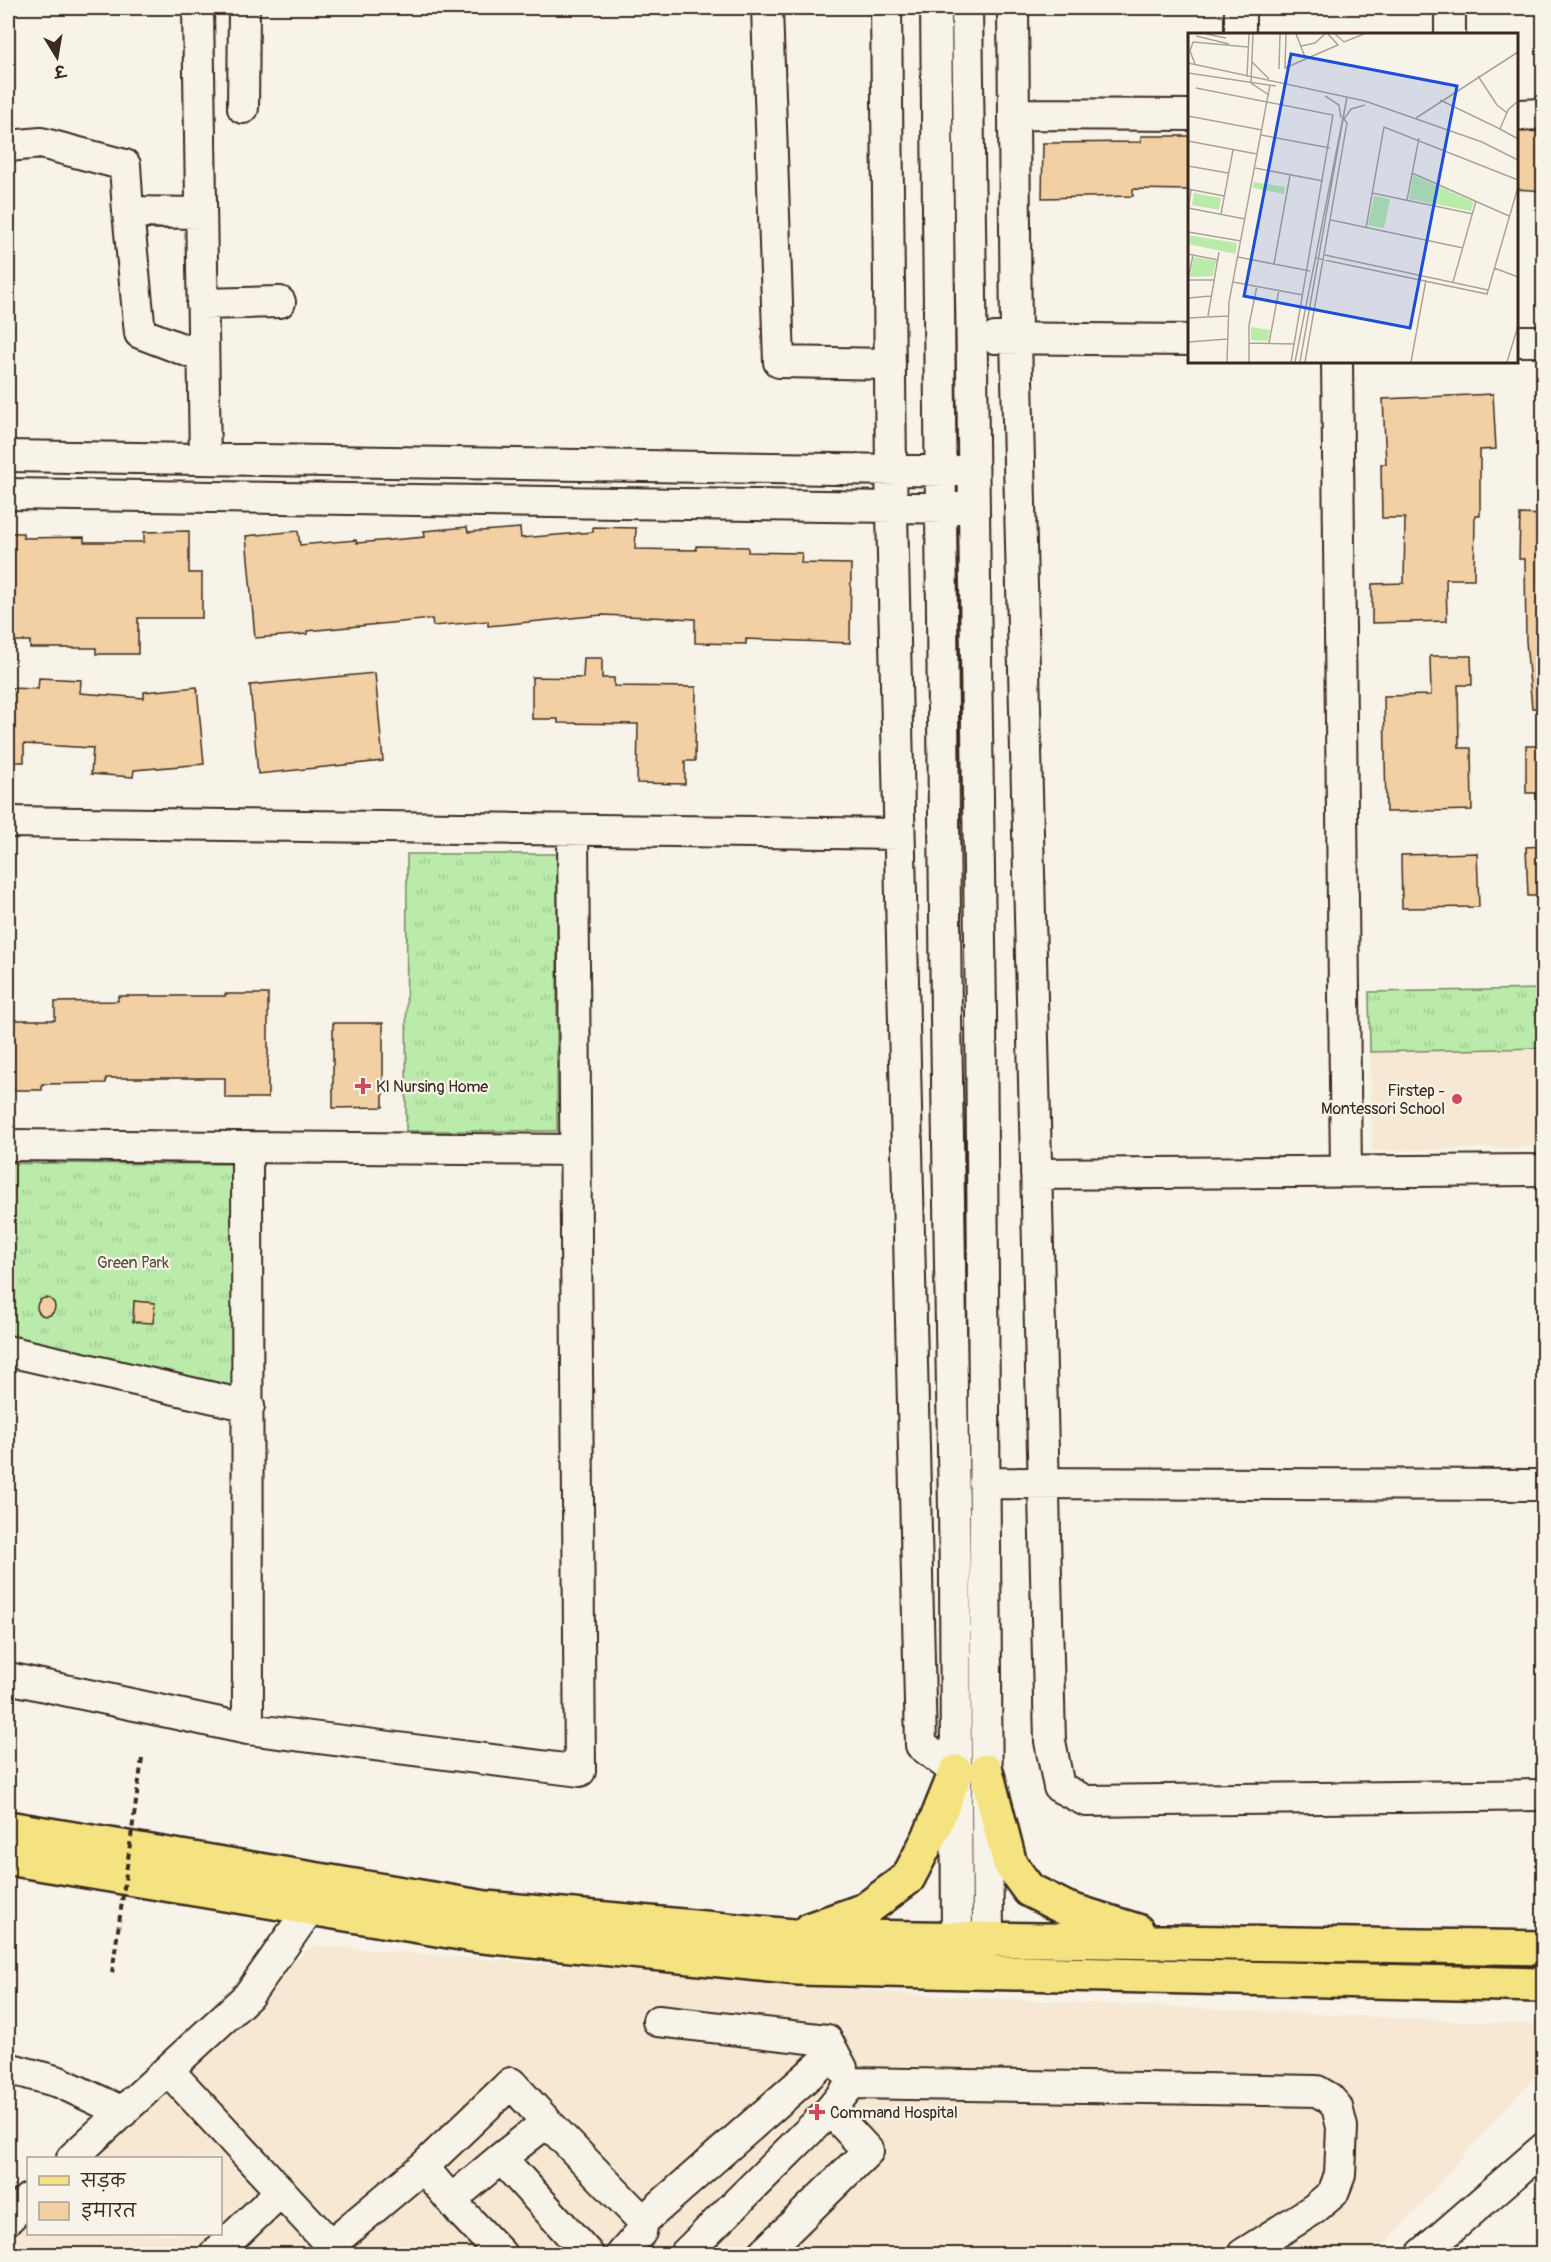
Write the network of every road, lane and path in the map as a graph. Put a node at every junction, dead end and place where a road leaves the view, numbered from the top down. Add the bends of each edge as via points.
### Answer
1 (198, 8) edge
2 (244, 8) edge
3 (767, 8) edge
4 (886, 8) edge
5 (936, 8) edge
6 (967, 8) edge
7 (1013, 8) edge
8 (1239, 8) edge
9 (1450, 8) edge
10 (1240, 33) edge
11 (1450, 33) edge
12 (243, 108) dead end
13 (1014, 114) junction
14 (1544, 114) edge
15 (1188, 115) edge
16 (1518, 115) edge
17 (8, 146) edge
18 (128, 212) junction
19 (201, 213) junction
20 (280, 302) dead end
21 (202, 304) junction
22 (939, 318) junction
23 (971, 337) junction
24 (1016, 338) junction
25 (1188, 340) edge
26 (1518, 341) edge
27 (1544, 341) edge
28 (939, 354) junction
29 (203, 357) junction
30 (1338, 363) edge
31 (890, 364) junction
32 (8, 456) edge
33 (205, 459) junction
34 (891, 470) junction
35 (941, 470) junction
36 (973, 471) junction
37 (8, 494) edge
38 (892, 507) junction
39 (941, 508) junction
40 (974, 508) junction
41 (8, 822) edge
42 (573, 831) junction
43 (899, 834) junction
44 (8, 1145) edge
45 (247, 1147) junction
46 (575, 1150) junction
47 (1544, 1170) edge
48 (1346, 1172) junction
49 (1036, 1174) junction
50 (8, 1351) edge
51 (249, 1406) junction
52 (984, 1483) junction
53 (1044, 1483) junction
54 (1544, 1485) edge
55 (8, 1678) edge
56 (248, 1729) junction
57 (141, 1759) dead end
58 (971, 1771) junction
59 (1544, 1795) edge
60 (8, 1828) edge
61 (8, 1858) edge
62 (310, 1908) junction
63 (793, 1936) junction
64 (972, 1939) junction
65 (1171, 1942) junction
66 (1544, 1948) edge
67 (112, 1972) dead end
68 (968, 1972) junction
69 (1544, 1985) edge
70 (658, 2021) dead end
71 (834, 2053) junction
72 (8, 2068) edge
73 (168, 2070) junction
74 (852, 2083) junction
75 (830, 2110) junction
76 (123, 2112) junction
77 (547, 2122) junction
78 (1544, 2148) edge
79 (73, 2157) edge
80 (501, 2158) junction
81 (423, 2167) junction
82 (281, 2191) junction
83 (27, 2200) edge
84 (451, 2200) junction
85 (8, 2219) edge
86 (643, 2221) junction
87 (335, 2250) edge
88 (215, 2254) edge
89 (501, 2254) edge
90 (588, 2254) edge
91 (622, 2254) edge
92 (685, 2254) edge
93 (763, 2254) edge
94 (1243, 2254) edge
95 (1422, 2254) edge

1 - 19 street
2 - 12 street
3 - 31 street via 779,362
4 - 31 street
5 - 22 street
6 - 23 street
7 - 13 street
8 - 10 street
9 - 11 street
13 - 15 street
13 - 24 street
14 - 16 street
17 - 18 street via 41,143 125,165
18 - 19 street
18 - 29 street via 140,333
19 - 21 street
20 - 21 street
21 - 29 street
22 - 23 street
22 - 28 street
23 - 24 street
23 - 28 street
23 - 36 street
24 - 25 street
24 - 49 street
26 - 27 street
28 - 35 street
29 - 33 street
30 - 48 street
31 - 34 street
32 - 33 street
33 - 34 street
34 - 35 street
34 - 38 street
35 - 36 street
35 - 39 street
36 - 40 street
37 - 38 street
38 - 39 street
38 - 43 street
39 - 40 street
39 - 58 street
40 - 52 street
41 - 42 street
42 - 43 street
42 - 46 street
43 - 58 street via 921,1745
44 - 45 street
45 - 46 street
45 - 51 street
46 - 56 street via 580,1771
47 - 48 street
48 - 49 street
49 - 53 street
50 - 51 street
51 - 56 street
52 - 53 street
52 - 58 street
53 - 54 street
53 - 59 street via 1050,1741 1059,1787 1086,1801
55 - 56 street
57 - 67 path, bridge
58 - 63 main road via 931,1834 909,1878 865,1910
58 - 64 street
58 - 65 main road via 1010,1864 1029,1890 1067,1909
60 - 63 main road via 486,1908
61 - 62 main road
62 - 68 main road via 473,1935 800,1968
62 - 73 street via 248,1996
63 - 64 main road
64 - 65 main road
64 - 68 street
65 - 66 main road
68 - 69 main road
70 - 71 street via 827,2040
71 - 74 street
71 - 86 street
72 - 76 street via 59,2082
73 - 76 street
73 - 82 street
74 - 75 street
74 - 94 street via 1317,2091 1337,2108 1342,2127 1340,2175 1333,2193
75 - 92 street
75 - 93 street via 868,2151
76 - 79 street
77 - 80 street
77 - 81 street via 511,2083
77 - 86 street
78 - 95 street
80 - 84 street
80 - 90 street
81 - 84 street
81 - 87 street
82 - 87 street
82 - 88 street
83 - 85 street
84 - 89 street
86 - 91 street via 641,2232

